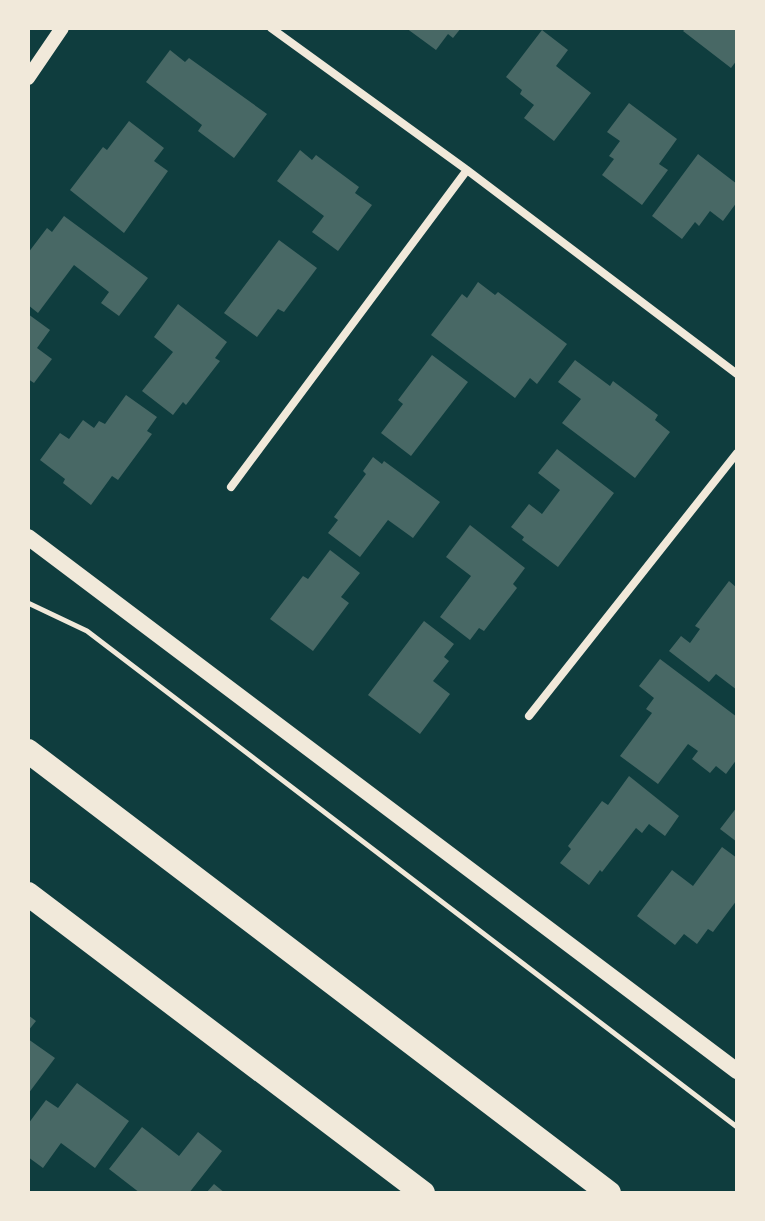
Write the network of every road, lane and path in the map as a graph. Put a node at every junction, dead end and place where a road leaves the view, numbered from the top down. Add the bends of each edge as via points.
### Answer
1 (62, 28) edge
2 (271, 28) edge
3 (28, 78) edge
4 (467, 170) junction
5 (737, 374) edge
6 (737, 453) edge
7 (231, 487) dead end
8 (28, 537) edge
9 (28, 603) edge
10 (529, 716) dead end
11 (28, 751) edge
12 (28, 894) edge
13 (737, 1071) edge
14 (737, 1127) edge
15 (423, 1193) edge
16 (609, 1193) edge

1 - 3 street
2 - 4 street
4 - 5 street
4 - 7 street
6 - 10 street
8 - 13 main road
9 - 14 path via 87,631
11 - 16 highway
12 - 15 highway

